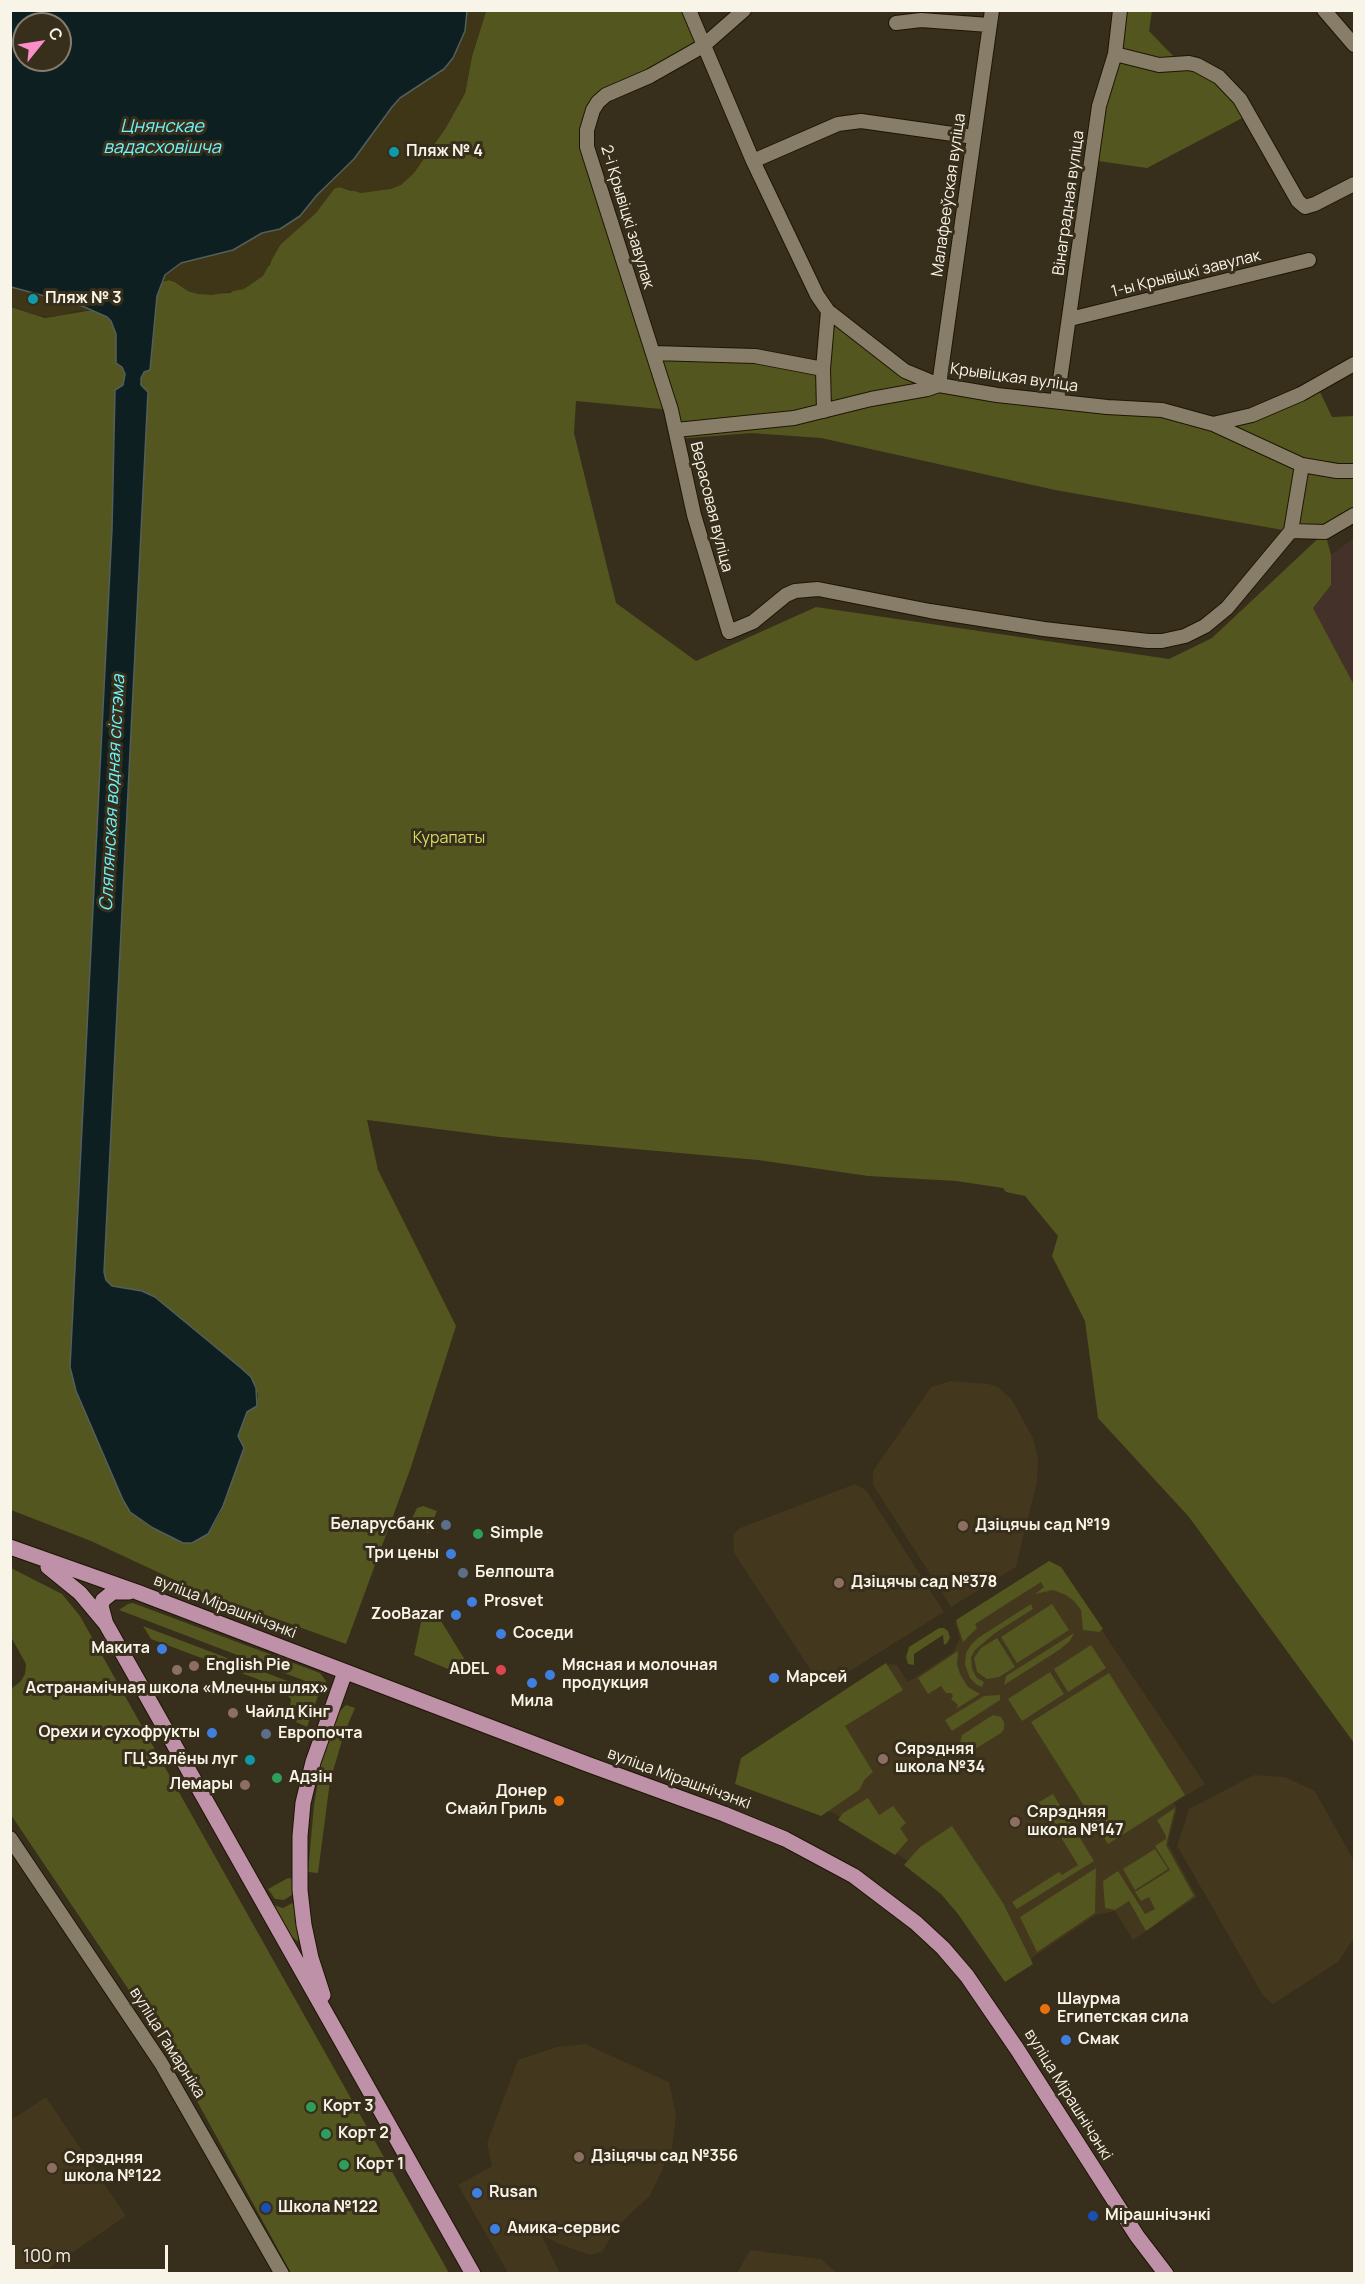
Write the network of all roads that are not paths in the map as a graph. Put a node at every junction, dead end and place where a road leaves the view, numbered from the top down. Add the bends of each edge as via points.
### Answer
1 (689, 10) edge
2 (744, 10) edge
3 (992, 10) edge
4 (1120, 10) edge
5 (1324, 10) edge
6 (896, 23) dead end
7 (989, 25) junction
8 (1354, 45) edge
9 (704, 46) junction
10 (1115, 54) junction
11 (974, 137) junction
12 (753, 161) junction
13 (1354, 184) edge
14 (1310, 260) dead end
15 (828, 311) junction
16 (1070, 319) junction
17 (653, 353) junction
18 (1354, 364) edge
19 (823, 369) junction
20 (939, 385) junction
21 (1057, 401) junction
22 (824, 411) junction
23 (1213, 424) junction
24 (676, 430) junction
25 (1302, 465) junction
26 (1354, 471) edge
27 (1354, 515) edge
28 (1291, 531) junction
29 (10, 1547) edge
30 (30, 1555) junction
31 (137, 1592) junction
32 (106, 1624) junction
33 (345, 1672) junction
34 (10, 1838) edge
35 (336, 2032) junction
36 (282, 2274) edge
37 (473, 2274) edge
38 (1166, 2274) edge

1 - 9 street, Крывіцкая вуліца
2 - 9 street, 2-і Крывіцкі завулак
3 - 7 street, Малафееўская вуліца
4 - 10 street, Вінаградная вуліца
5 - 8 street
6 - 7 street via 921,20
7 - 11 street, Малафееўская вуліца
9 - 12 street, Крывіцкая вуліца
9 - 17 street, 2-і Крывіцкі завулак via 606,95 588,119 587,147
10 - 13 street via 1159,64 1189,63 1219,77 1244,106 1305,207
10 - 16 street, Вінаградная вуліца via 1099,106
11 - 12 street via 861,121 838,124
11 - 20 street, Малафееўская вуліца
12 - 15 street, Крывіцкая вуліца via 805,272
14 - 16 street, 1-ы Крывіцкі завулак
15 - 19 street
15 - 20 street, Крывіцкая вуліца via 894,364
16 - 21 street, Вінаградная вуліца
17 - 19 street via 755,356
17 - 24 street, 2-і Крывіцкі завулак
18 - 23 street, Крывіцкая вуліца via 1291,399 1252,415
19 - 22 street
20 - 21 street, Крывіцкая вуліца
20 - 22 street, Верасовая вуліца
21 - 23 street, Крывіцкая вуліца via 1162,410
22 - 24 street, Верасовая вуліца
23 - 25 street
24 - 28 street, Верасовая вуліца via 694,515 729,632 753,622 786,595 818,589 1044,629 1173,639 1197,631 1227,608
25 - 26 street
25 - 28 street
27 - 28 street via 1325,532
29 - 30 main road, вуліца Мірашнічэнкі
30 - 31 main road, вуліца Мірашнічэнкі
30 - 32 main road via 72,1585
31 - 32 main road via 107,1595 101,1606
31 - 33 main road, вуліца Мірашнічэнкі
32 - 35 main road
33 - 35 main road via 313,1762 300,1836 304,1925
33 - 38 main road, вуліца Мірашнічэнкі via 785,1839 854,1876 888,1900 943,1948 987,2003 1115,2203
34 - 36 street, вуліца Гамарніка via 161,2063
35 - 37 main road

